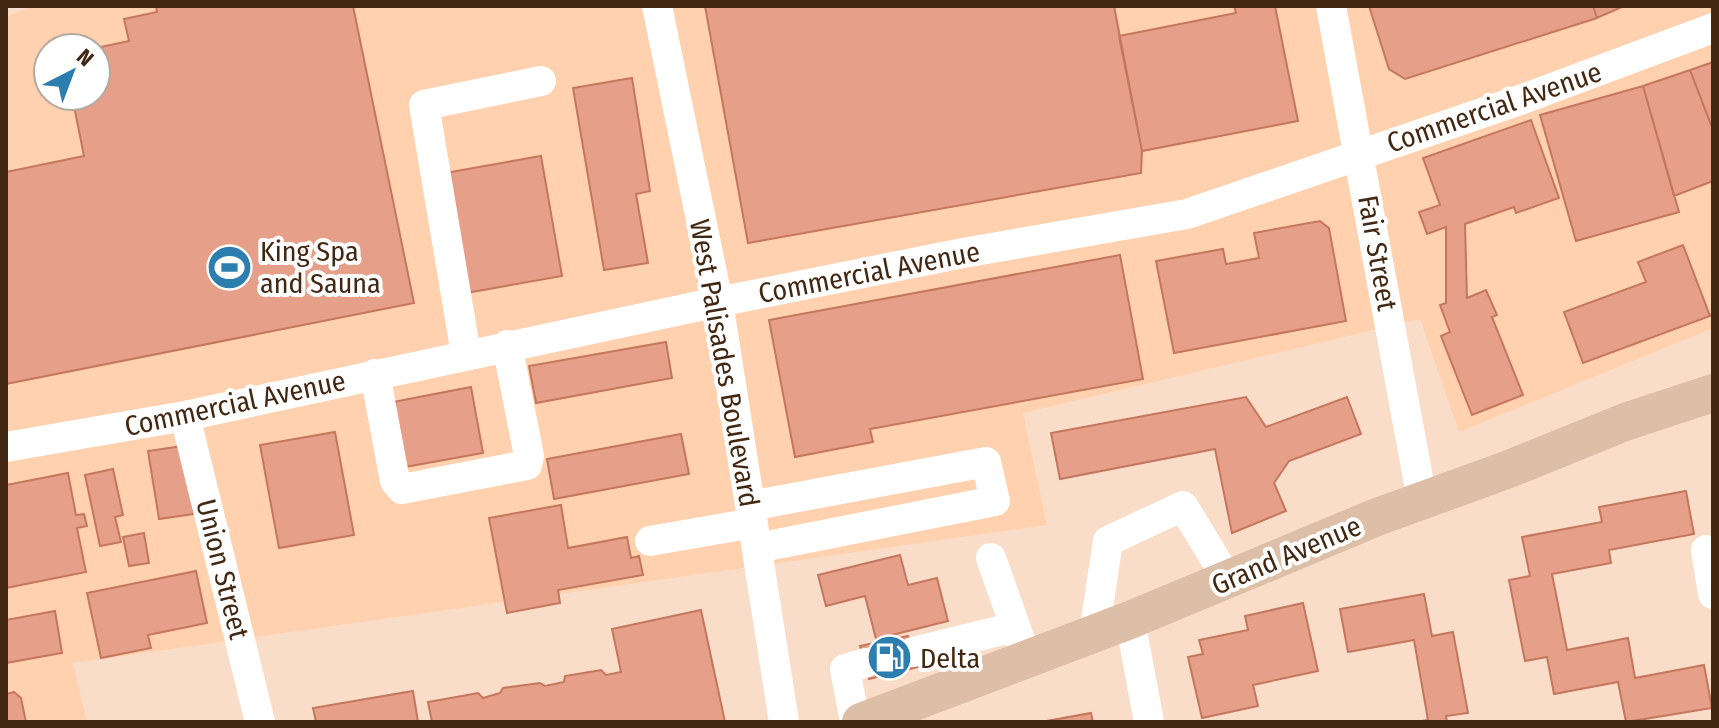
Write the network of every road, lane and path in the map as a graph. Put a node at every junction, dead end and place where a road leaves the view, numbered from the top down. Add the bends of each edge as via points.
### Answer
1 (657, 6) edge
2 (1331, 6) edge
3 (1713, 28) edge
4 (541, 81) dead end
5 (1360, 154) junction
6 (718, 302) junction
7 (507, 345) junction
8 (466, 354) junction
9 (375, 374) junction
10 (1713, 393) edge
11 (185, 416) junction
12 (6, 447) edge
13 (1422, 500) junction
14 (753, 526) junction
15 (650, 541) dead end
16 (1706, 550) dead end
17 (991, 558) dead end
18 (1228, 580) junction
19 (1713, 594) edge
20 (1130, 620) junction
21 (1094, 634) junction
22 (1021, 643) junction
23 (913, 652) tunnel mouth
24 (865, 663) tunnel mouth
25 (260, 722) edge
26 (784, 722) edge
27 (855, 722) edge
28 (861, 722) edge
29 (1149, 722) edge

1 - 6 street, West Palisades Boulevard
2 - 5 street, Fair Street
3 - 5 street, Commercial Avenue
4 - 8 street via 424,105
5 - 6 street, Commercial Avenue via 1187,214
5 - 13 street, Fair Street
6 - 7 street, Commercial Avenue
6 - 14 street, West Palisades Boulevard
7 - 8 street, Commercial Avenue
7 - 9 street via 527,465 402,489 395,481
8 - 9 street, Commercial Avenue
9 - 11 street, Commercial Avenue
10 - 13 main road, Grand Avenue
11 - 12 street, Commercial Avenue
11 - 25 street, Union Street
13 - 18 main road, Grand Avenue
14 - 14 street via 995,501 986,462
14 - 15 street
14 - 26 street, West Palisades Boulevard
16 - 19 street
17 - 22 street
18 - 20 main road, Grand Avenue
18 - 21 street via 1183,506 1108,541
20 - 21 main road, Grand Avenue
20 - 29 street
21 - 22 main road, Grand Avenue
22 - 23 street
22 - 28 main road, Grand Avenue
24 - 27 street via 845,669

